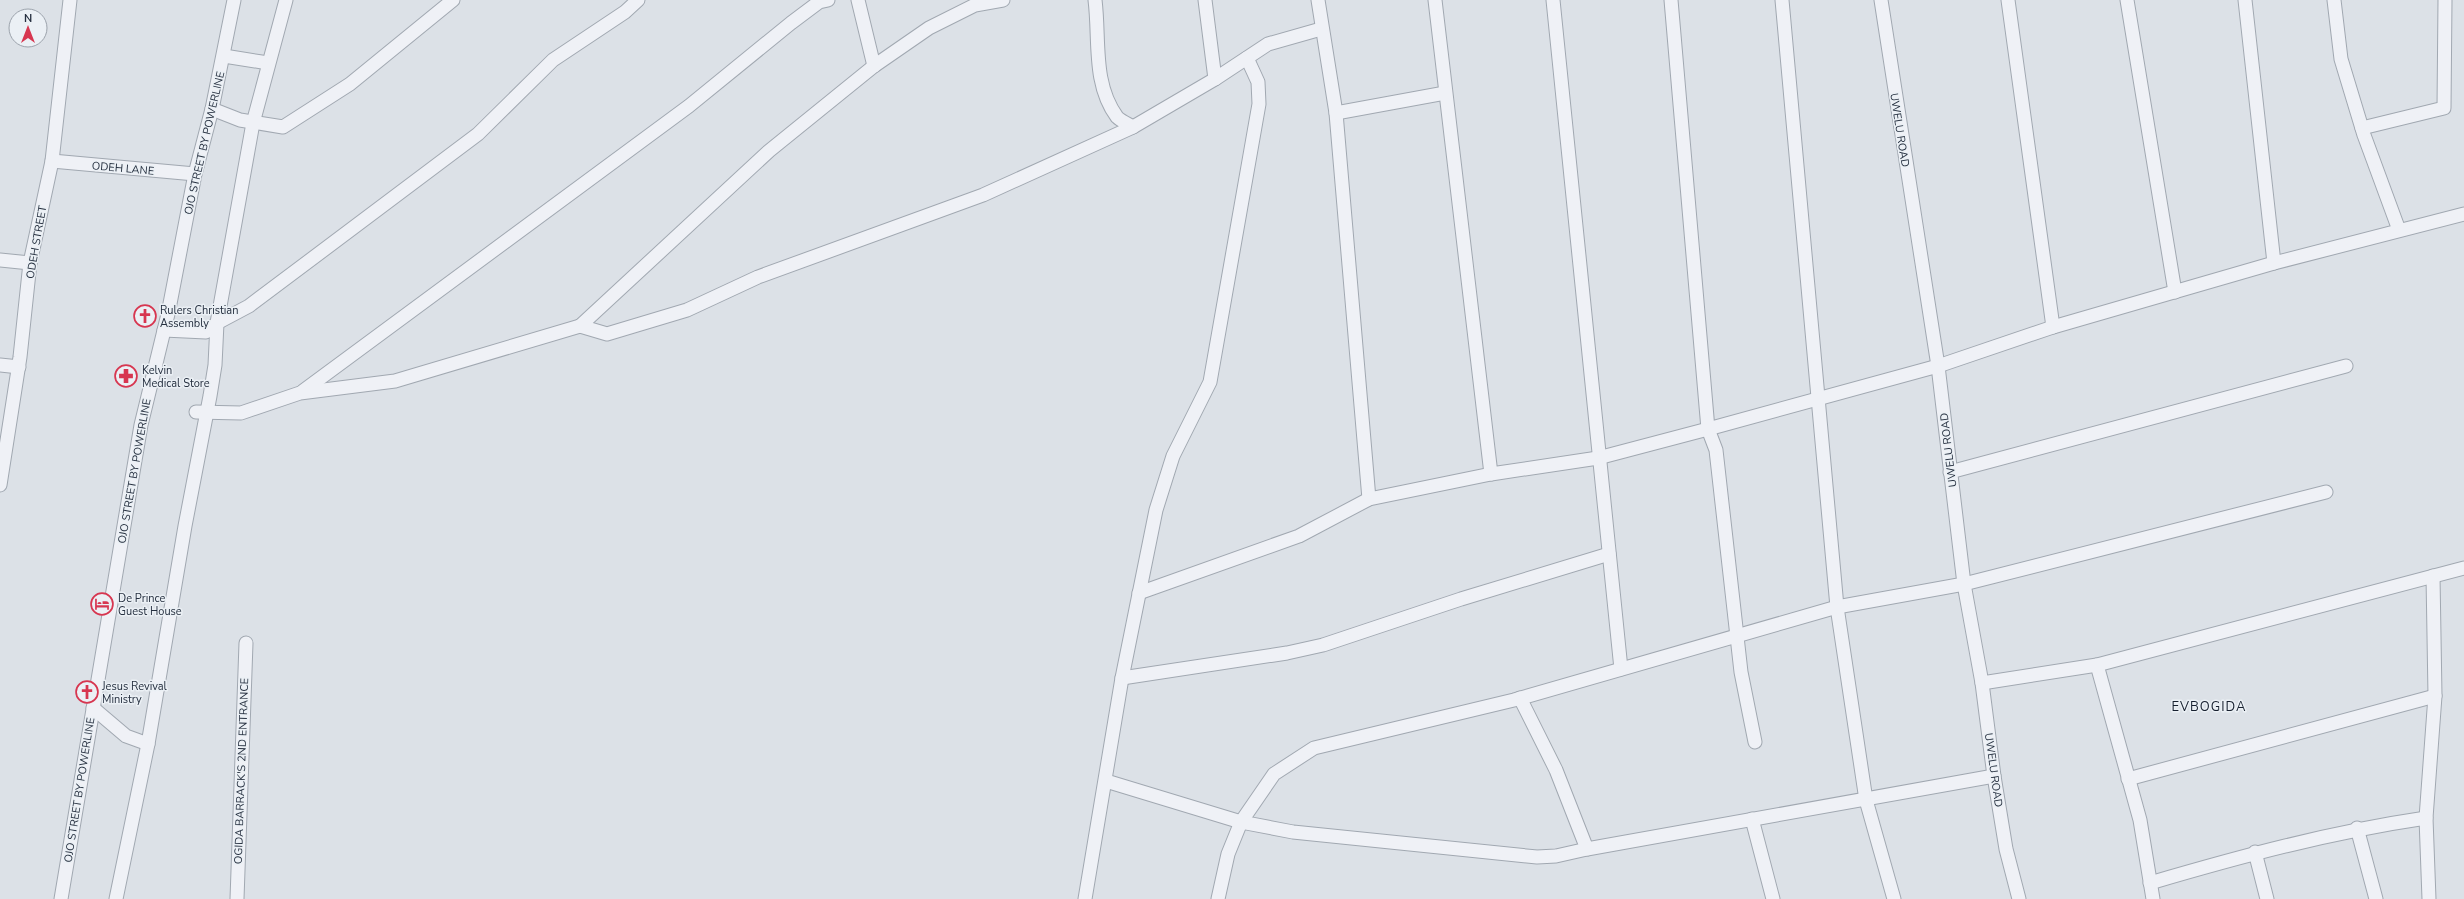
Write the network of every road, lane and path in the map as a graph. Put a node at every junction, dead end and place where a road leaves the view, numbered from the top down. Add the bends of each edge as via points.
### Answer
1 (70, 0) edge
2 (234, 0) edge
3 (286, 0) edge
4 (453, 0) edge
5 (638, 0) edge
6 (828, 0) edge
7 (858, 0) edge
8 (1003, 0) edge
9 (1095, 0) edge
10 (1205, 0) edge
11 (1318, 0) edge
12 (1435, 0) edge
13 (1553, 0) edge
14 (1671, 0) edge
15 (1782, 0) edge
16 (1881, 0) edge
17 (2008, 0) edge
18 (2128, 0) edge
19 (2245, 0) edge
20 (2334, 0) edge
21 (2446, 0) edge
22 (974, 3) edge
23 (1322, 29) junction
24 (224, 56) junction
25 (1247, 58) junction
26 (268, 63) junction
27 (874, 66) junction
28 (1215, 79) junction
29 (1445, 93) junction
30 (212, 109) junction
31 (1336, 113) junction
32 (254, 123) junction
33 (1133, 127) junction
34 (2362, 128) junction
35 (52, 161) junction
36 (195, 174) junction
37 (2464, 214) edge
38 (2399, 230) junction
39 (0, 260) edge
40 (30, 263) junction
41 (2274, 263) junction
42 (2175, 292) junction
43 (217, 323) junction
44 (580, 326) junction
45 (2053, 327) junction
46 (164, 330) junction
47 (0, 365) edge
48 (1938, 366) junction
49 (2346, 366) dead end
50 (19, 367) junction
51 (300, 393) junction
52 (1819, 400) junction
53 (202, 412) junction
54 (1708, 430) junction
55 (1598, 458) junction
56 (2, 459) edge
57 (1950, 472) junction
58 (1491, 474) junction
59 (0, 485) edge
60 (2326, 492) dead end
61 (1369, 499) junction
62 (1609, 554) junction
63 (2464, 568) edge
64 (2433, 576) junction
65 (1964, 584) junction
66 (1139, 593) junction
67 (1837, 607) junction
68 (1736, 635) junction
69 (246, 643) dead end
70 (2097, 664) junction
71 (1622, 669) junction
72 (1122, 678) junction
73 (1982, 683) junction
74 (2435, 696) junction
75 (1520, 698) junction
76 (93, 708) junction
77 (1755, 742) dead end
78 (148, 744) junction
79 (1994, 776) junction
80 (2128, 779) junction
81 (1106, 781) junction
82 (1866, 800) junction
83 (2426, 818) junction
84 (1752, 819) junction
85 (1241, 822) junction
86 (2357, 828) junction
87 (1587, 849) junction
88 (2255, 852) junction
89 (2150, 883) junction
90 (61, 899) edge
91 (116, 899) edge
92 (237, 899) edge
93 (1086, 899) edge
94 (1218, 899) edge
95 (1773, 899) edge
96 (1894, 899) edge
97 (2019, 899) edge
98 (2153, 899) edge
99 (2267, 899) edge
100 (2376, 899) edge
101 (2429, 899) edge

1 - 35 street, ODEH STREET
2 - 24 street, OJO STREET BY POWERLINE
3 - 26 street
4 - 32 street via 350,84 283,127
5 - 43 street via 625,12 553,60 478,134 249,306
6 - 51 street via 819,2 689,106
7 - 27 street
8 - 22 street
9 - 33 street via 1098,63 1105,94 1118,118
10 - 28 street
11 - 23 street
12 - 29 street
13 - 55 street
14 - 54 street
15 - 52 street
16 - 48 street, UWELU ROAD
17 - 45 street
18 - 42 street
19 - 41 street
20 - 34 street via 2341,58
21 - 34 street via 2444,108
22 - 27 street via 929,28
23 - 25 street via 1268,44
23 - 31 street
24 - 26 street
24 - 30 street, OJO STREET BY POWERLINE
25 - 28 street
25 - 66 street via 1258,82 1258,104 1210,382 1173,456 1156,510
26 - 32 street
27 - 44 street via 769,151
28 - 33 street
29 - 31 street
29 - 58 street
30 - 32 street
30 - 36 street, OJO STREET BY POWERLINE
31 - 61 street
32 - 43 street
33 - 44 street via 983,195 758,277 686,310 607,334
34 - 38 street
35 - 36 street, ODEH LANE
35 - 40 street, ODEH STREET
36 - 46 street, OJO STREET BY POWERLINE
37 - 38 street
38 - 41 street
39 - 40 street
40 - 50 street, ODEH STREET
41 - 42 street
42 - 45 street
43 - 46 street via 206,332
43 - 53 street via 215,365
44 - 51 street via 395,381
45 - 48 street
46 - 76 street, OJO STREET BY POWERLINE via 140,425
47 - 50 street
48 - 52 street
48 - 57 street, UWELU ROAD
49 - 57 street
50 - 56 street, ODEH STREET
51 - 53 street via 242,414
52 - 54 street
52 - 67 street
53 - 78 street
54 - 55 street
54 - 68 street via 1716,450
55 - 58 street
55 - 62 street
56 - 59 street, ODEH STREET
57 - 65 street, UWELU ROAD
58 - 61 street
60 - 65 street
61 - 66 street via 1299,536
62 - 71 street
62 - 72 street via 1323,645 1287,653
63 - 64 street
64 - 70 street
64 - 74 street
65 - 67 street
65 - 73 street, UWELU ROAD
66 - 72 street
67 - 68 street
67 - 82 street
68 - 71 street
68 - 77 street
69 - 92 street, OGIDA BARRACK'S 2ND ENTRANCE
70 - 73 street
70 - 80 street
71 - 75 street
72 - 81 street
73 - 79 street, UWELU ROAD
74 - 80 street
74 - 83 street
75 - 85 street via 1314,748 1274,774
75 - 87 street via 1556,770
76 - 78 street via 126,736
76 - 90 street, OJO STREET BY POWERLINE
78 - 91 street
79 - 82 street
79 - 97 street, UWELU ROAD via 2006,849
80 - 89 street via 2140,820
81 - 85 street
81 - 93 street
82 - 84 street
82 - 96 street
83 - 86 street
83 - 101 street
84 - 87 street
84 - 95 street
85 - 87 street via 1293,832 1537,857 1556,856
85 - 94 street via 1228,854
86 - 88 street
86 - 100 street
88 - 89 street
88 - 99 street
89 - 98 street

